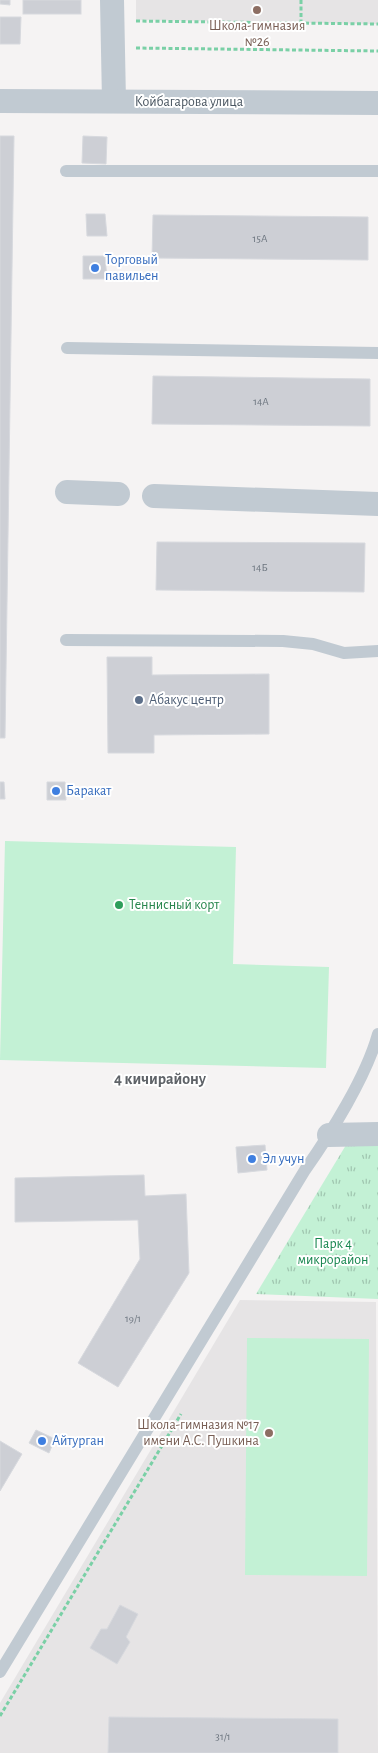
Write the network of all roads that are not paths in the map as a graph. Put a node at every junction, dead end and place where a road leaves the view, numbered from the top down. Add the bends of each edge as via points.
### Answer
1 (112, 10) edge
2 (0, 100) edge
3 (114, 101) junction
4 (378, 103) edge
5 (66, 170) dead end
6 (378, 171) edge
7 (67, 348) dead end
8 (378, 353) edge
9 (67, 492) dead end
10 (118, 494) dead end
11 (154, 496) dead end
12 (378, 504) edge
13 (66, 640) dead end
14 (378, 651) edge
15 (378, 1034) edge
16 (378, 1134) edge
17 (329, 1136) junction
18 (0, 1672) edge

1 - 3 street
2 - 3 street, Койбагарова улица
3 - 4 street, Койбагарова улица
5 - 6 lane
7 - 8 lane
9 - 10 street
11 - 12 street
13 - 14 lane via 283,641 313,644 344,653
15 - 17 lane via 373,1052
16 - 17 street
17 - 18 lane via 305,1170

